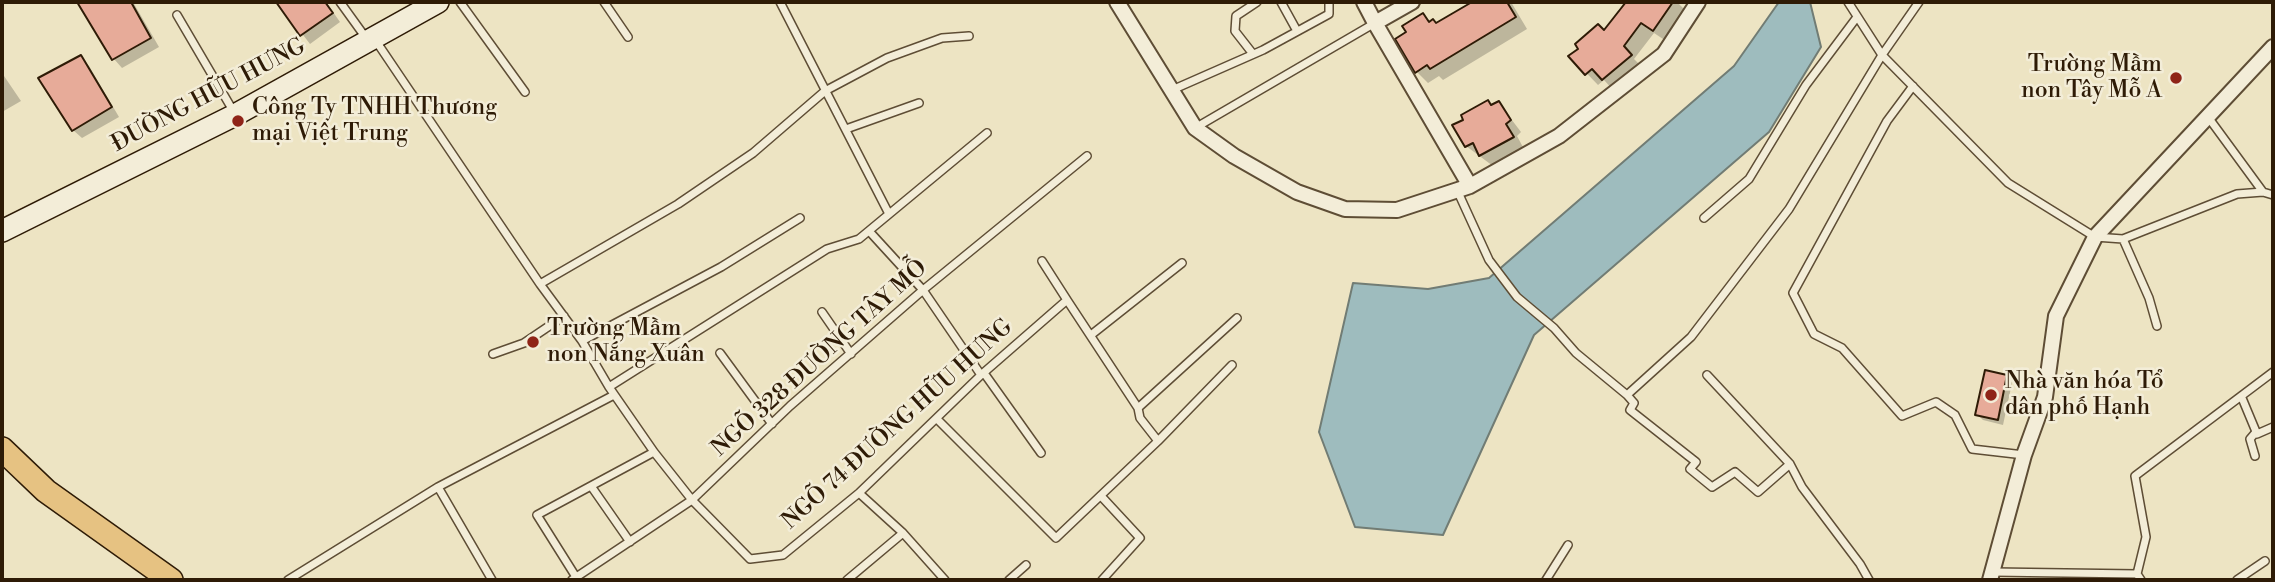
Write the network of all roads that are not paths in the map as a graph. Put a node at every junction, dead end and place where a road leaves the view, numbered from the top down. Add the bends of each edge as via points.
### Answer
1 (340, 2) edge
2 (438, 2) edge
3 (460, 2) edge
4 (604, 2) edge
5 (780, 2) edge
6 (1117, 2) edge
7 (1257, 2) edge
8 (1281, 2) edge
9 (1329, 2) edge
10 (1363, 2) edge
11 (1412, 2) edge
12 (1698, 2) edge
13 (1848, 2) edge
14 (1919, 2) edge
15 (177, 15) dead end
16 (1857, 17) junction
17 (1375, 23) junction
18 (1297, 31) junction
19 (970, 36) dead end
20 (628, 37) dead end
21 (370, 39) junction
22 (2273, 47) edge
23 (1253, 54) junction
24 (1882, 55) junction
25 (1913, 86) junction
26 (1172, 90) junction
27 (825, 91) junction
28 (525, 92) dead end
29 (919, 103) dead end
30 (235, 115) junction
31 (2208, 116) junction
32 (1195, 128) junction
33 (846, 129) junction
34 (987, 133) dead end
35 (1087, 156) dead end
36 (1463, 188) junction
37 (2263, 192) junction
38 (2273, 195) edge
39 (889, 214) junction
40 (800, 218) dead end
41 (1704, 218) dead end
42 (869, 231) junction
43 (2, 232) edge
44 (2095, 237) junction
45 (2123, 239) junction
46 (1042, 261) dead end
47 (1182, 263) dead end
48 (540, 284) junction
49 (923, 290) junction
50 (1067, 300) junction
51 (822, 312) dead end
52 (564, 316) junction
53 (1237, 318) dead end
54 (2157, 326) dead end
55 (1091, 335) junction
56 (582, 341) junction
57 (720, 353) dead end
58 (493, 354) dead end
59 (851, 354) junction
60 (1232, 365) dead end
61 (2273, 372) edge
62 (982, 374) junction
63 (1707, 375) dead end
64 (609, 387) junction
65 (614, 395) junction
66 (1628, 395) junction
67 (2242, 398) junction
68 (1138, 408) junction
69 (937, 419) junction
70 (772, 424) junction
71 (2273, 427) edge
72 (2256, 432) junction
73 (1158, 441) junction
74 (2, 449) edge
75 (654, 452) junction
76 (1041, 453) dead end
77 (2024, 455) junction
78 (2255, 456) dead end
79 (1790, 464) junction
80 (591, 486) junction
81 (438, 487) junction
82 (859, 493) junction
83 (1101, 496) junction
84 (692, 500) junction
85 (903, 533) junction
86 (629, 542) junction
87 (1568, 545) dead end
88 (2265, 561) dead end
89 (1026, 565) dead end
90 (1991, 576) edge
91 (2139, 577) edge
92 (574, 579) edge
93 (171, 580) edge
94 (288, 580) edge
95 (492, 580) edge
96 (847, 580) edge
97 (945, 580) edge
98 (1009, 580) edge
99 (1102, 580) edge
100 (1546, 580) edge
101 (1869, 580) edge
102 (2237, 580) edge

1 - 21 lane, NGÕ 74 ĐƯỜNG HỮU HƯNG
2 - 21 main road, ĐƯỜNG HỮU HƯNG
3 - 28 lane
4 - 20 lane
5 - 27 lane
6 - 26 street
7 - 23 lane via 1236,16 1235,31
8 - 18 lane
9 - 18 lane via 1329,13
10 - 17 street
11 - 17 street
12 - 36 street via 1664,54 1559,136
13 - 16 lane
14 - 24 lane
15 - 30 lane
16 - 24 lane
16 - 41 lane via 1807,85 1749,179
17 - 32 lane
17 - 36 street
18 - 23 lane
19 - 27 lane via 942,38 909,50
21 - 30 main road, ĐƯỜNG HỮU HƯNG
21 - 48 lane, NGÕ 74 ĐƯỜNG HỮU HƯNG
22 - 31 street
23 - 26 lane
24 - 25 lane
24 - 66 lane via 1789,209 1691,337
25 - 44 lane via 2008,183
25 - 77 lane via 1887,121 1793,293 1814,334 1842,348 1902,416 1936,402 1955,415 1972,449
26 - 32 street
27 - 33 lane
27 - 48 lane via 753,153 689,197
29 - 33 lane
30 - 43 main road, ĐƯỜNG HỮU HƯNG
31 - 37 lane
31 - 44 street
32 - 36 street via 1297,192 1345,209 1397,210
33 - 39 lane
34 - 39 lane
35 - 49 lane, NGÕ 328 ĐƯỜNG TÂY MỖ
36 - 66 lane via 1472,230 1517,297
37 - 38 lane
37 - 45 lane via 2237,194
39 - 42 lane
40 - 56 lane via 721,267
42 - 49 lane
42 - 64 lane via 827,249
44 - 45 lane
44 - 77 street via 2056,316 2045,397
45 - 54 lane via 2150,298
46 - 50 lane
47 - 55 lane
48 - 52 lane, NGÕ 74 ĐƯỜNG HỮU HƯNG
49 - 59 lane, NGÕ 328 ĐƯỜNG TÂY MỖ
49 - 62 lane
50 - 55 lane
50 - 62 lane, NGÕ 74 ĐƯỜNG HỮU HƯNG
51 - 59 lane
52 - 56 lane, NGÕ 74 ĐƯỜNG HỮU HƯNG
52 - 58 lane via 524,343
53 - 68 lane
55 - 68 lane
56 - 64 lane, NGÕ 74 ĐƯỜNG HỮU HƯNG
57 - 70 lane
59 - 70 lane, NGÕ 328 ĐƯỜNG TÂY MỖ
60 - 73 lane
61 - 67 lane
62 - 69 lane, NGÕ 74 ĐƯỜNG HỮU HƯNG
62 - 76 lane
63 - 79 lane
64 - 65 lane, NGÕ 74 ĐƯỜNG HỮU HƯNG
65 - 75 lane, NGÕ 74 ĐƯỜNG HỮU HƯNG
65 - 81 lane
66 - 79 lane via 1634,402 1630,410 1696,462 1690,469 1712,487 1735,472 1758,492
67 - 72 lane
67 - 91 lane via 2135,476 2146,537
68 - 73 lane
69 - 82 lane, NGÕ 74 ĐƯỜNG HỮU HƯNG
69 - 83 lane via 1056,538
70 - 84 lane, NGÕ 328 ĐƯỜNG TÂY MỖ
71 - 72 lane
72 - 78 lane via 2250,439
73 - 83 lane
74 - 93 main road via 46,491
75 - 80 lane
75 - 84 lane, NGÕ 74 ĐƯỜNG HỮU HƯNG
77 - 90 street
79 - 101 lane
80 - 86 lane
80 - 92 lane via 537,515
81 - 94 lane
81 - 95 lane
82 - 84 lane, NGÕ 74 ĐƯỜNG HỮU HƯNG via 783,555 750,559
82 - 85 lane
83 - 99 lane via 1140,538
84 - 86 lane, NGÕ 328 ĐƯỜNG TÂY MỖ
85 - 96 lane
85 - 97 lane
86 - 92 lane, NGÕ 328 ĐƯỜNG TÂY MỖ
87 - 100 lane
88 - 102 lane
89 - 98 lane
90 - 91 lane

